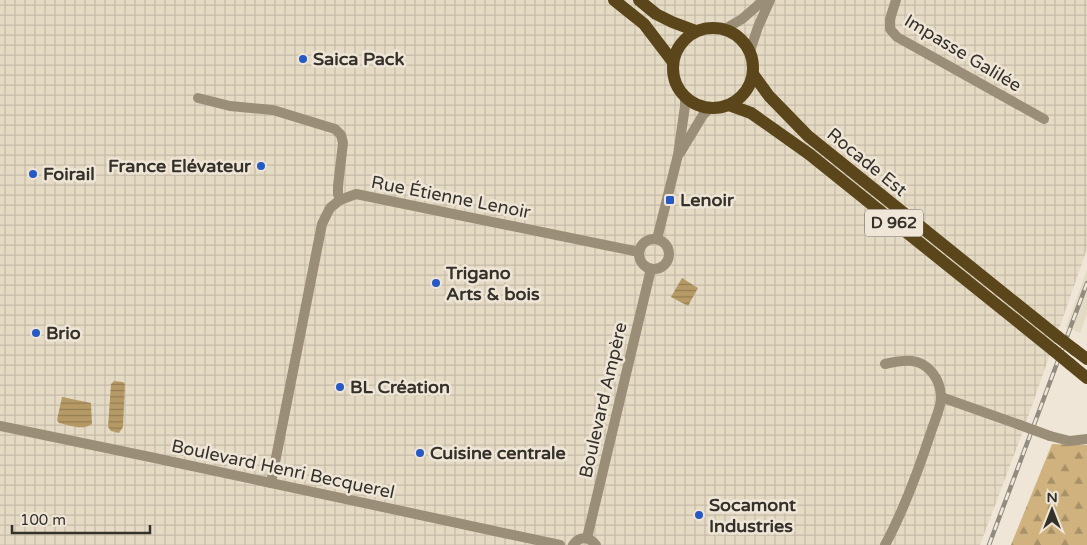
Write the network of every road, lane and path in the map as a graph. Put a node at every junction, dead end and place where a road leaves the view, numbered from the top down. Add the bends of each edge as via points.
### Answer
1 (614, 0) edge
2 (639, 0) edge
3 (764, 0) edge
4 (770, 0) edge
5 (896, 0) edge
6 (725, 29) junction
7 (696, 31) junction
8 (750, 51) junction
9 (673, 62) junction
10 (753, 74) junction
11 (685, 96) junction
12 (198, 98) dead end
13 (729, 105) junction
14 (710, 108) junction
15 (1044, 119) dead end
16 (678, 156) junction
17 (340, 200) junction
18 (657, 239) junction
19 (639, 252) junction
20 (651, 269) junction
21 (1087, 360) edge
22 (885, 364) dead end
23 (1087, 378) edge
24 (941, 397) junction
25 (0, 426) edge
26 (1087, 439) edge
27 (271, 483) junction
28 (587, 538) junction
29 (560, 545) edge
30 (572, 545) edge
31 (596, 545) edge
32 (885, 545) edge

1 - 9 main road via 644,24
2 - 7 main road via 656,14
3 - 6 street
4 - 8 street
5 - 15 street, Impasse Galilée via 890,29 897,36
6 - 7 main road
6 - 8 main road via 740,37
7 - 9 main road via 685,38
8 - 10 main road
9 - 11 main road via 677,86
10 - 13 main road via 749,87
10 - 21 main road, Rocade Est / D 962, bridge via 769,96 808,136
11 - 14 main road
11 - 16 street
12 - 17 street via 230,106 273,110 335,129 343,143 338,186
13 - 14 main road
13 - 23 main road, D 962, bridge via 751,113 809,154
14 - 16 street
16 - 18 street
17 - 19 street, Rue Étienne Lenoir via 356,194
17 - 27 street via 330,208 322,224
18 - 19 street via 647,240
18 - 20 street via 668,247 669,257 665,266
19 - 20 street via 642,265
20 - 28 street, Boulevard Ampère
22 - 24 street via 902,360 924,365 934,373
24 - 26 street, bridge via 1050,436 1070,441
24 - 32 street via 916,477
25 - 27 street, Boulevard Henri Becquerel
27 - 29 street, Boulevard Henri Becquerel
28 - 30 street
28 - 31 street

